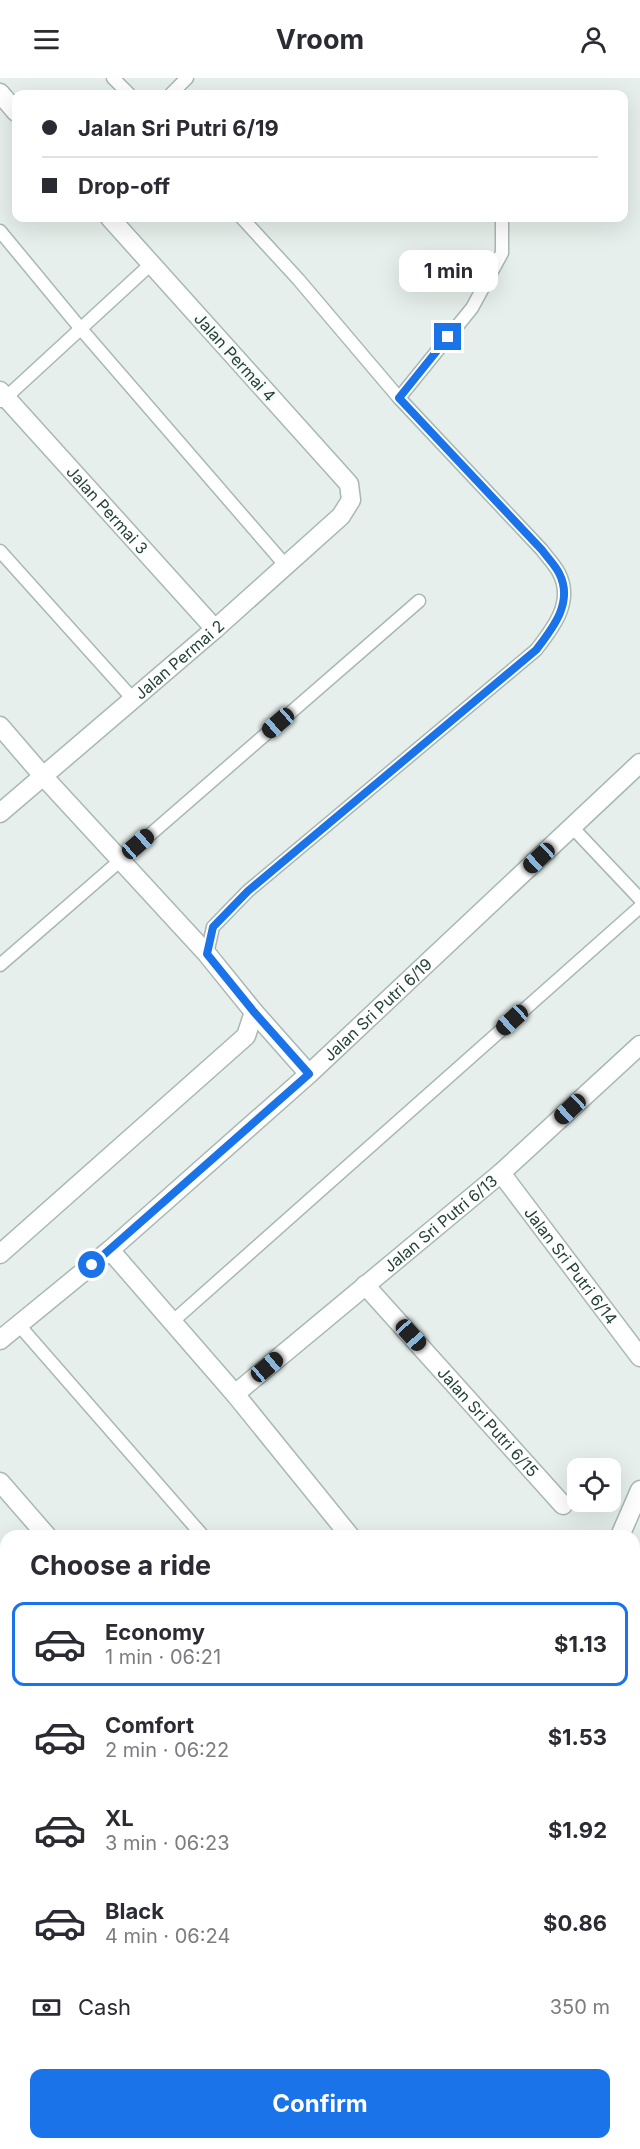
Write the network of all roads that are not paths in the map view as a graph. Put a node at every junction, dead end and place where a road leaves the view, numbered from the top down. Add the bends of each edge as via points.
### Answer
1 (113, 78) edge
2 (187, 78) edge
3 (125, 90) edge
4 (175, 90) edge
5 (0, 93) edge
6 (12, 107) edge
7 (114, 222) edge
8 (246, 222) edge
9 (502, 222) dead end
10 (0, 231) edge
11 (151, 264) junction
12 (81, 329) junction
13 (2, 397) edge
14 (399, 398) junction
15 (351, 500) joint
16 (0, 551) edge
17 (286, 566) junction
18 (419, 602) dead end
19 (215, 629) junction
20 (133, 699) junction
21 (0, 726) edge
22 (640, 763) edge
23 (43, 776) junction
24 (0, 813) edge
25 (572, 827) junction
26 (120, 859) junction
27 (640, 899) edge
28 (640, 907) edge
29 (207, 954) junction
30 (0, 965) edge
31 (254, 1012) junction
32 (640, 1045) edge
33 (309, 1074) junction
34 (501, 1173) junction
35 (110, 1250) junction
36 (0, 1254) edge
37 (365, 1285) junction
38 (172, 1322) junction
39 (18, 1324) junction
40 (0, 1340) edge
41 (640, 1357) edge
42 (235, 1394) junction
43 (0, 1482) edge
44 (640, 1490) edge
45 (563, 1504) dead end
46 (42, 1530) edge
47 (198, 1530) edge
48 (345, 1530) edge
49 (623, 1530) edge

1 - 3 lane
2 - 4 lane
5 - 6 street
7 - 11 street, Jalan Permai 4
8 - 14 lane
9 - 14 lane via 502,253 472,308
10 - 12 lane
11 - 12 lane
11 - 15 street, Jalan Permai 4 via 349,484
12 - 13 lane
12 - 17 lane
13 - 19 street, Jalan Permai 3
14 - 29 lane via 560,573 565,597 556,624 536,650 248,891 213,927
15 - 17 street, Jalan Permai 2 via 341,516
16 - 20 lane
17 - 19 street, Jalan Permai 2
18 - 26 lane
19 - 20 street, Jalan Permai 2
20 - 23 street, Jalan Permai 2
21 - 23 street
22 - 25 street, Jalan Sri Putri 6/19
23 - 24 street, Jalan Permai 2
23 - 26 street
25 - 27 lane
25 - 33 street, Jalan Sri Putri 6/19
26 - 29 street
26 - 30 lane
28 - 38 lane
29 - 31 street
31 - 33 street
31 - 36 street via 246,1036
32 - 34 street, Jalan Sri Putri 6/13
33 - 35 street, Jalan Sri Putri 6/19
34 - 37 street, Jalan Sri Putri 6/13
34 - 41 street, Jalan Sri Putri 6/14
35 - 38 street
35 - 39 street, Jalan Sri Putri 6/19
37 - 42 street, Jalan Sri Putri 6/13
37 - 45 street, Jalan Sri Putri 6/15
38 - 42 street
39 - 40 street, Jalan Sri Putri 6/19
39 - 47 lane
42 - 48 street
43 - 46 street
44 - 49 street

